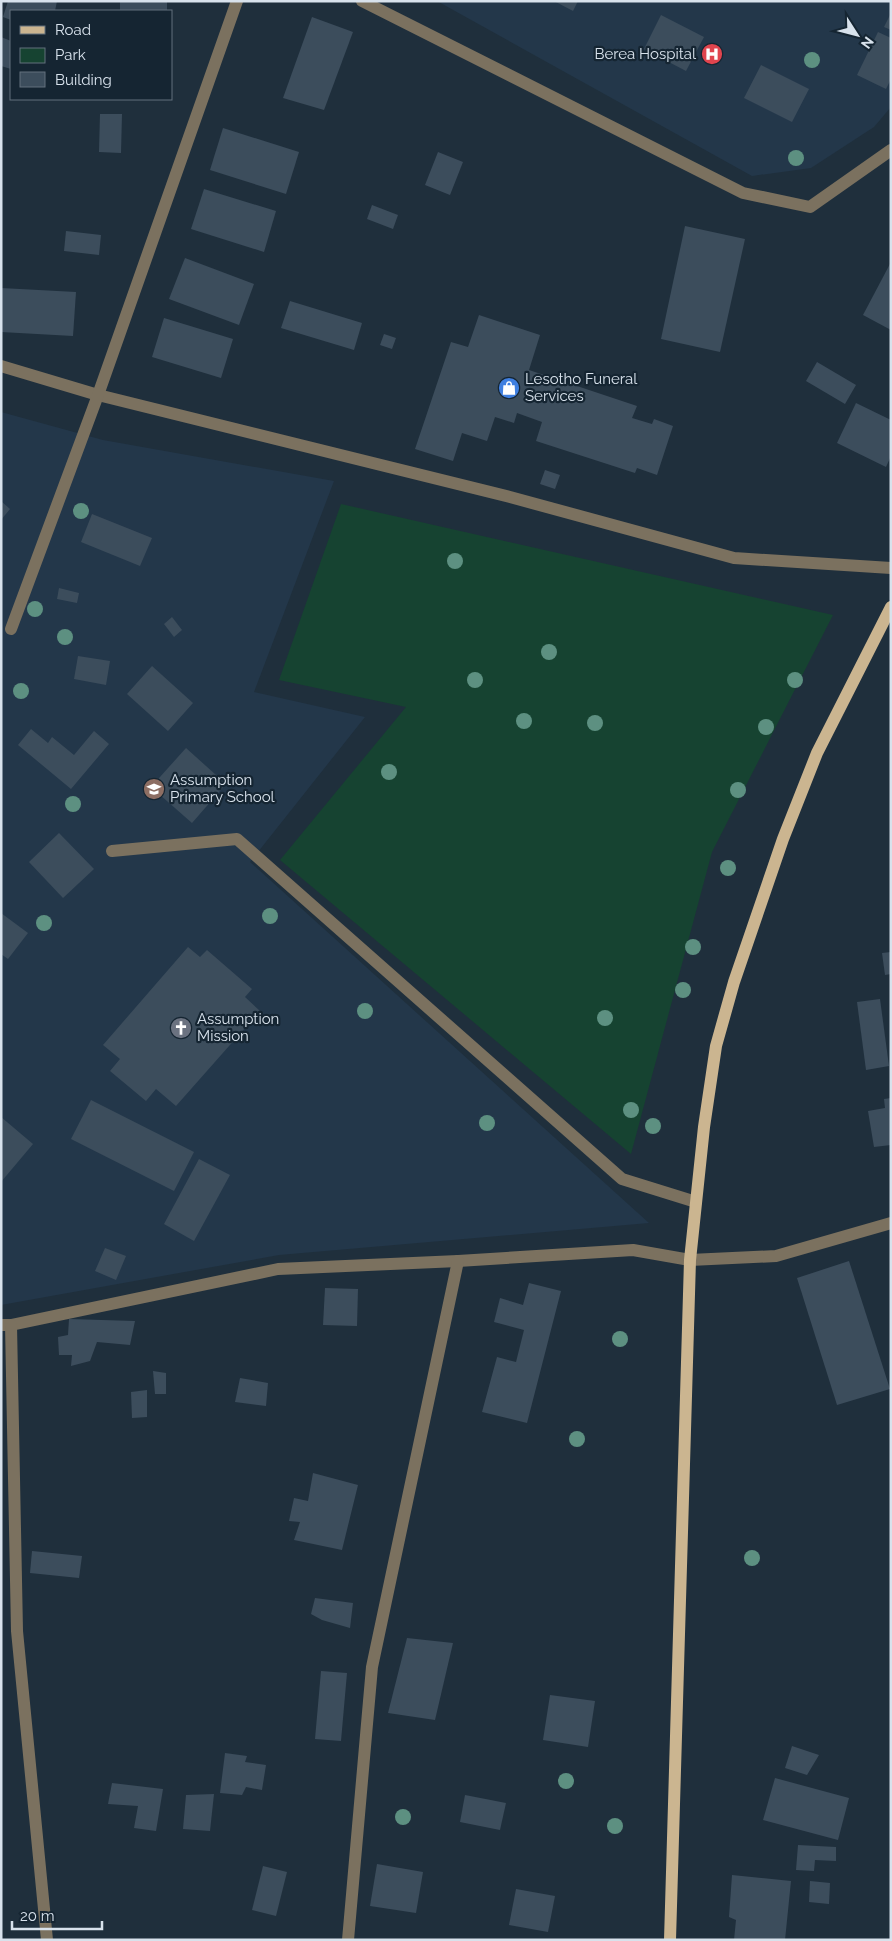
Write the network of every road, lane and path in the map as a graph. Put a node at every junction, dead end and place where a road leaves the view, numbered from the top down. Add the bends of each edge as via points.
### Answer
1 (237, 1) edge
2 (362, 1) edge
3 (891, 150) edge
4 (1, 366) edge
5 (98, 395) junction
6 (891, 568) edge
7 (891, 607) edge
8 (11, 629) dead end
9 (112, 851) dead end
10 (696, 1202) junction
11 (891, 1223) edge
12 (690, 1260) junction
13 (458, 1262) junction
14 (6, 1325) edge
15 (47, 1940) edge
16 (348, 1940) edge
17 (670, 1940) edge

1 - 5 street
2 - 3 street via 743,193 810,207
4 - 5 street
5 - 6 street via 510,497 734,558
5 - 8 street
7 - 10 main road via 817,753 754,920 716,1046
9 - 10 street via 237,838 622,1179
10 - 12 main road
11 - 12 street via 776,1256
12 - 13 street via 633,1250
12 - 17 main road
13 - 14 street via 278,1269
13 - 16 street via 372,1667
14 - 15 street via 17,1632

